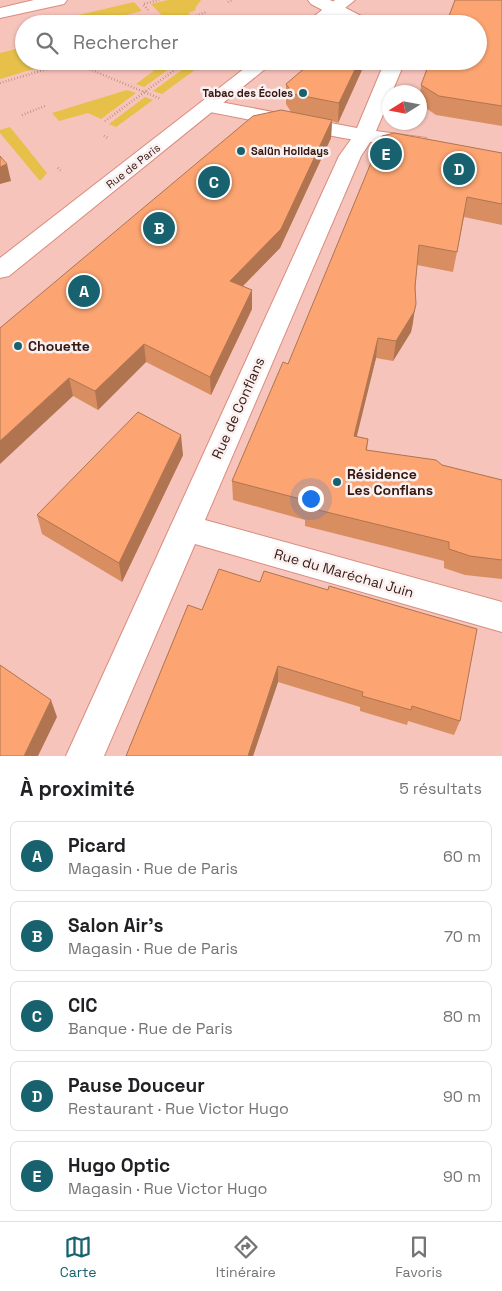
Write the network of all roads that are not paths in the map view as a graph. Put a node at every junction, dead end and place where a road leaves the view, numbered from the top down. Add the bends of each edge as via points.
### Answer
1 (58, 0) edge
2 (317, 0) edge
3 (340, 4) edge
4 (0, 13) edge
5 (325, 15) edge
6 (353, 15) edge
7 (255, 70) edge
8 (391, 70) edge
9 (210, 106) junction
10 (364, 136) junction
11 (442, 148) edge
12 (0, 270) edge
13 (185, 528) junction
14 (502, 617) edge
15 (85, 756) edge

1 - 4 street
2 - 3 street
3 - 5 street
3 - 6 street
7 - 9 street, Rue de Paris
8 - 10 street, Rue de Conflans
9 - 10 street
9 - 12 street, Rue de Paris
10 - 11 street
10 - 13 street, Rue de Conflans via 350,156
13 - 14 street, Rue du Maréchal Juin
13 - 15 street, Rue de Conflans

